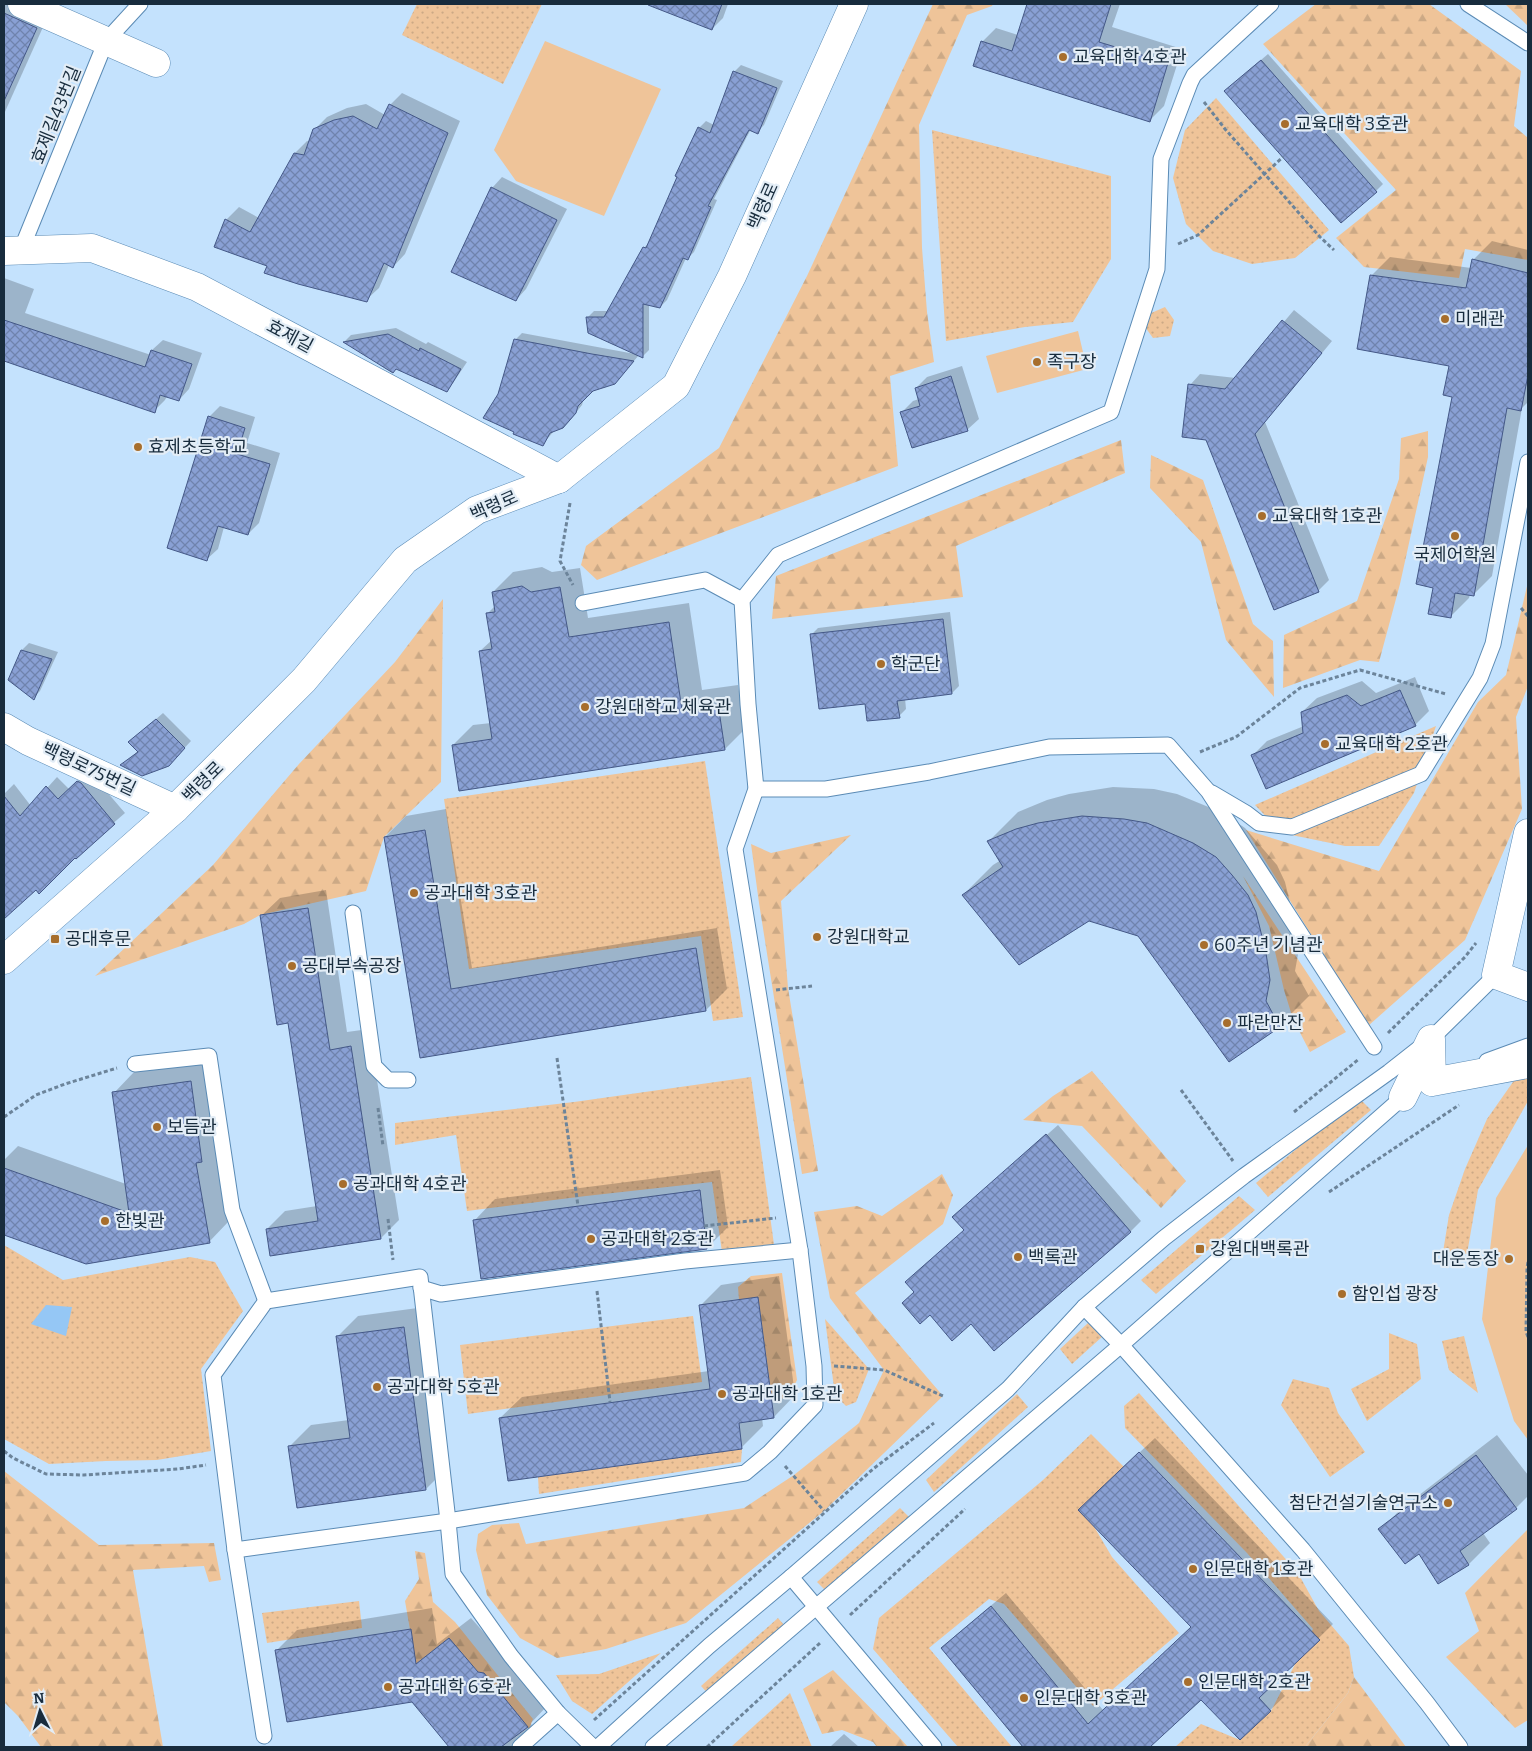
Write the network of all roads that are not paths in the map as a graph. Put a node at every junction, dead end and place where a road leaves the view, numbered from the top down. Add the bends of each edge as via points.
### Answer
1 (22, 4) edge
2 (140, 4) edge
3 (854, 4) edge
4 (1271, 4) edge
5 (1468, 4) edge
6 (106, 41) junction
7 (1528, 43) edge
8 (156, 63) dead end
9 (12, 251) edge
10 (1528, 462) edge
11 (565, 490) junction
12 (742, 600) junction
13 (583, 603) road end
14 (4, 728) edge
15 (756, 789) junction
16 (1208, 791) junction
17 (175, 810) junction
18 (1528, 833) edge
19 (1528, 882) edge
20 (353, 913) dead end
21 (4, 960) edge
22 (1514, 982) edge
23 (1431, 1039) junction
24 (1528, 1046) edge
25 (1374, 1048) road end
26 (135, 1064) dead end
27 (1528, 1064) edge
28 (408, 1080) dead end
29 (1432, 1082) junction
30 (1403, 1097) junction
31 (800, 1250) junction
32 (421, 1288) junction
33 (266, 1301) junction
34 (1084, 1307) junction
35 (1121, 1345) junction
36 (448, 1521) junction
37 (235, 1550) junction
38 (791, 1578) junction
39 (816, 1608) junction
40 (558, 1712) junction
41 (264, 1736) dead end
42 (520, 1747) edge
43 (592, 1747) edge
44 (598, 1747) edge
45 (653, 1747) edge
46 (934, 1747) edge
47 (1460, 1747) edge

1 - 6 street
2 - 6 lane, 효제길43번길
3 - 11 street, 백령로 via 732,276 676,386
4 - 12 lane via 1194,75 1190,83 1161,159 1157,269 1111,412 778,555
5 - 7 lane
6 - 8 street
6 - 9 lane, 효제길43번길
9 - 11 street, 효제길 via 92,248 197,288
10 - 16 lane via 1493,644 1480,678 1421,774 1292,827 1259,823
11 - 17 street, 백령로 via 477,510 405,560 304,680
12 - 13 lane via 705,580
12 - 15 lane
14 - 17 street, 백령로75번길
15 - 16 lane via 826,789 1049,747 1168,745
15 - 31 lane via 735,849
16 - 25 lane
17 - 21 street, 백령로
18 - 22 street
19 - 22 lane
20 - 28 lane via 374,1066 388,1080
22 - 23 lane
23 - 29 street
23 - 30 lane
23 - 34 lane via 1244,1176 1164,1238
24 - 29 lane
26 - 33 lane via 209,1056 232,1210
27 - 29 street
29 - 30 lane
30 - 35 lane
31 - 32 lane via 441,1294
31 - 36 lane via 814,1366 815,1405 745,1474
32 - 33 lane via 420,1277
32 - 36 lane
33 - 37 lane via 213,1375
34 - 35 lane
34 - 38 lane via 1008,1388
35 - 39 lane
35 - 47 lane via 1303,1550
36 - 37 lane
36 - 40 lane via 453,1574 511,1656
37 - 41 lane
38 - 39 lane
38 - 44 lane via 709,1646
39 - 45 lane
39 - 46 lane
40 - 42 lane
40 - 43 lane

